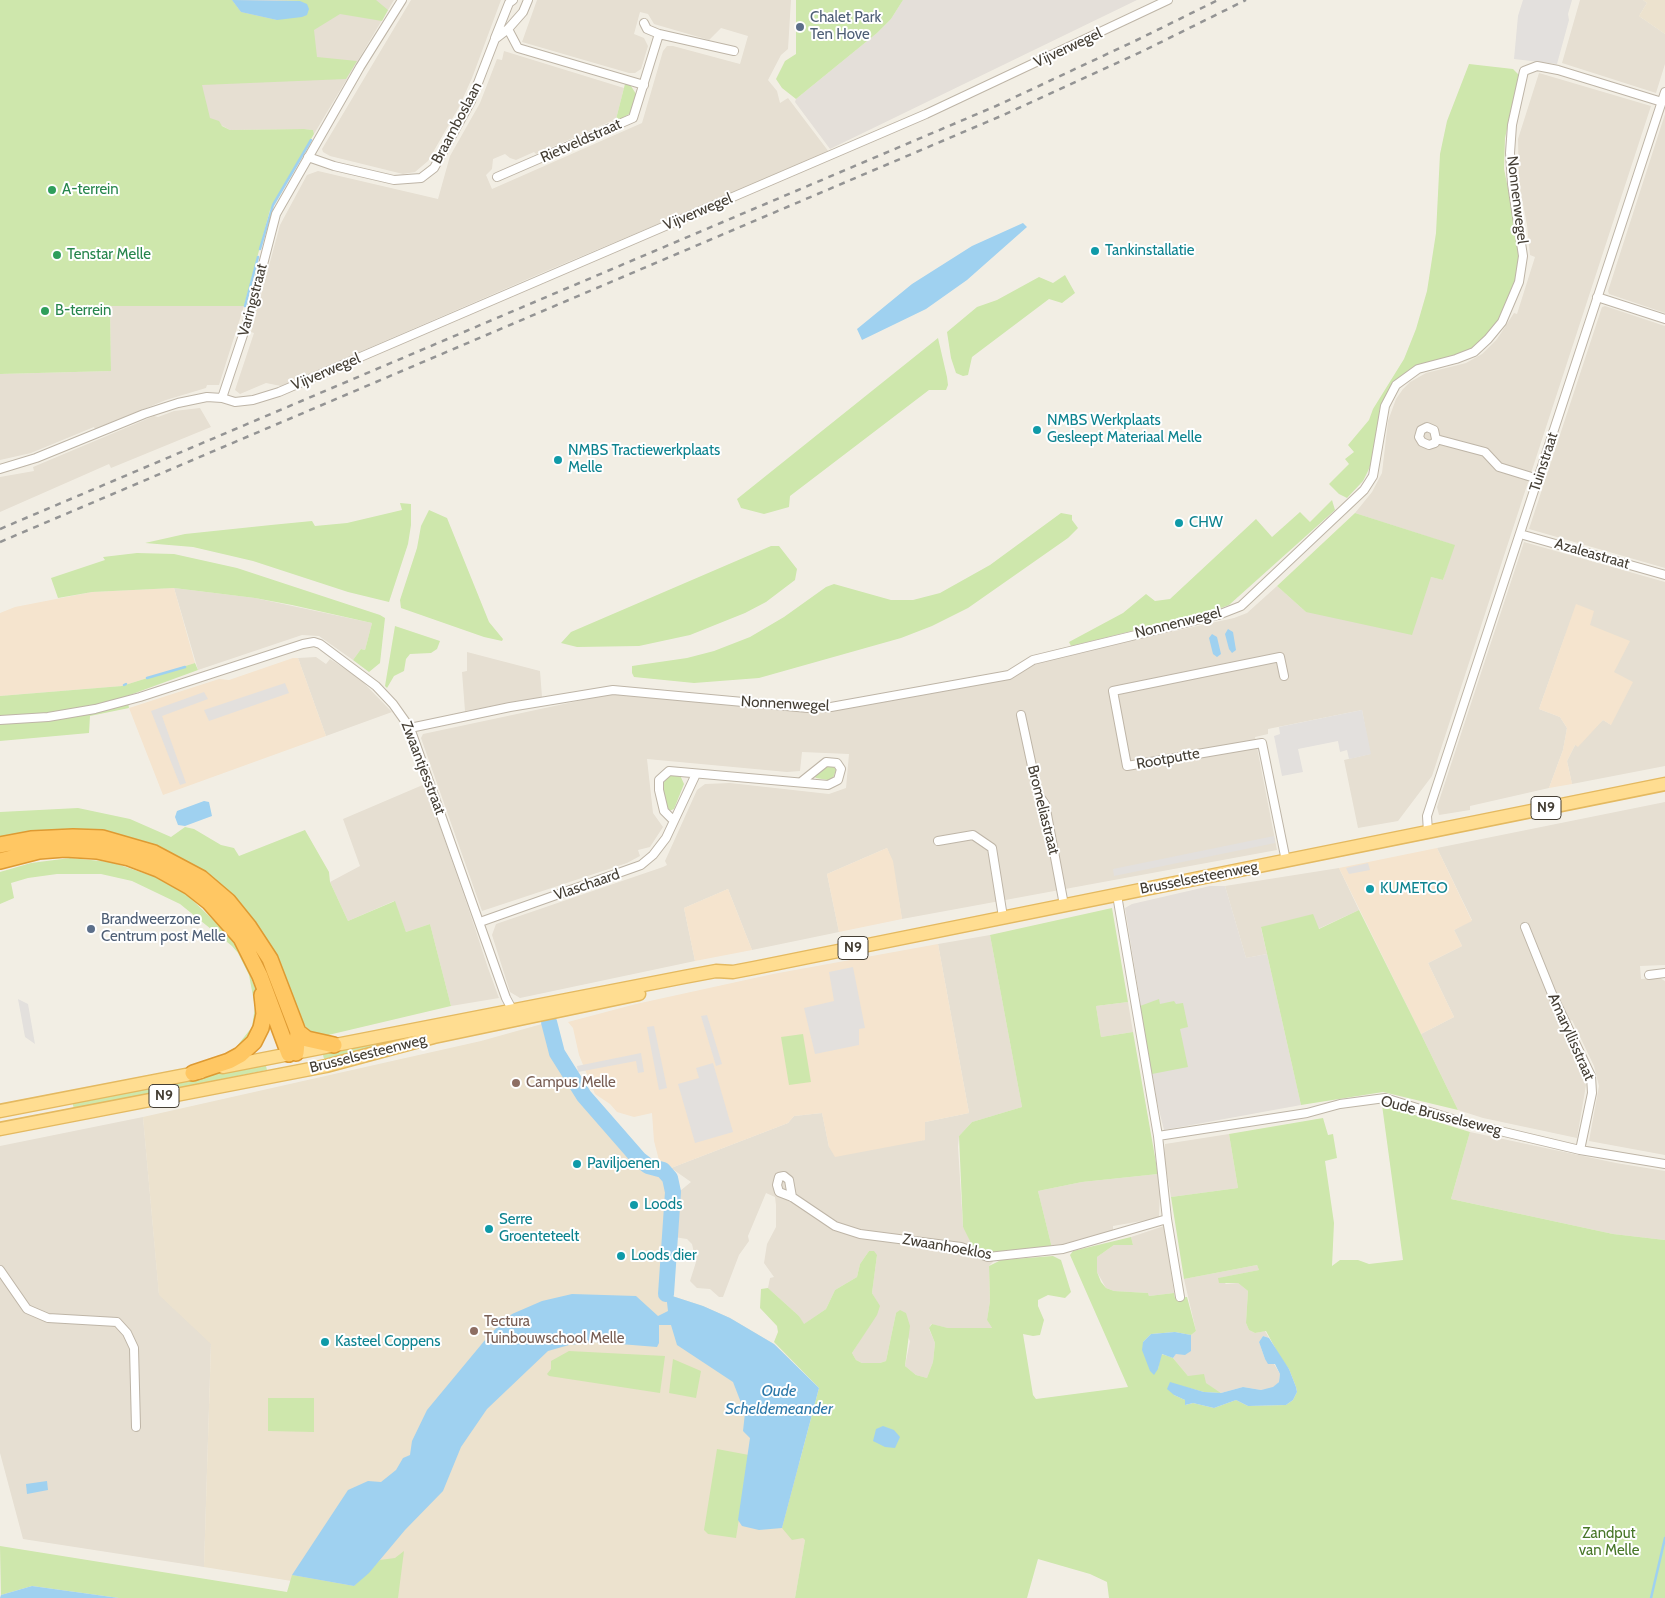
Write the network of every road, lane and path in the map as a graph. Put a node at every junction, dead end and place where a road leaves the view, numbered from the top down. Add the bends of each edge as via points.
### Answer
1 (402, 0) edge
2 (513, 0) edge
3 (528, 0) edge
4 (1168, 0) edge
5 (644, 23) dead end
6 (508, 29) junction
7 (660, 34) junction
8 (495, 39) junction
9 (734, 51) dead end
10 (644, 85) junction
11 (1665, 92) edge
12 (1662, 102) junction
13 (308, 157) junction
14 (497, 177) dead end
15 (1597, 297) junction
16 (1665, 319) edge
17 (222, 398) junction
18 (1436, 439) dead end
19 (0, 469) edge
20 (1538, 479) junction
21 (1520, 534) junction
22 (1665, 575) edge
23 (1284, 676) dead end
24 (1022, 715) dead end
25 (0, 720) edge
26 (410, 728) junction
27 (696, 774) junction
28 (801, 782) junction
29 (1665, 784) edge
30 (673, 820) junction
31 (1428, 832) junction
32 (938, 841) dead end
33 (0, 845) edge
34 (0, 861) edge
35 (1286, 861) junction
36 (1117, 895) junction
37 (1064, 905) junction
38 (1003, 917) junction
39 (480, 922) junction
40 (1525, 927) dead end
41 (733, 972) junction
42 (1665, 973) edge
43 (1649, 975) dead end
44 (260, 976) junction
45 (511, 1010) junction
46 (527, 1018) junction
47 (500, 1023) junction
48 (298, 1032) junction
49 (334, 1045) junction
50 (293, 1055) junction
51 (326, 1066) junction
52 (193, 1073) junction
53 (264, 1076) junction
54 (60, 1098) junction
55 (0, 1111) edge
56 (65, 1116) junction
57 (0, 1129) edge
58 (1158, 1136) junction
59 (1580, 1150) junction
60 (1665, 1164) edge
61 (792, 1197) dead end
62 (1167, 1219) junction
63 (0, 1270) edge
64 (1180, 1297) dead end
65 (136, 1427) dead end

1 - 13 street, Varingstraat
2 - 8 street, Braamboslaan
3 - 6 street via 523,12
4 - 17 street, Vijverwegel via 926,114 308,380 253,400 235,402
5 - 7 street via 647,29
6 - 8 street
6 - 10 street via 518,48
7 - 9 street
7 - 10 street, Rietveldstraat
8 - 13 street, Braamboslaan via 463,116 434,168 420,178 394,180
10 - 14 street, Rietveldstraat via 633,118
11 - 12 street, Tuinstraat
12 - 15 street, Tuinstraat
12 - 26 street, Nonnenwegel via 1558,70 1538,66 1524,71 1512,125 1510,153 1524,256 1519,282 1502,322 1474,352 1418,369 1396,385 1385,406 1373,476 1364,490 1241,606 1218,615 1033,660 1009,675 831,707 808,708 613,690 510,706
13 - 17 street, Varingstraat via 276,214 251,311
15 - 16 street
15 - 20 street, Tuinstraat
17 - 19 street via 207,397 178,403
18 - 20 street via 1485,452 1499,467
20 - 21 street, Tuinstraat
21 - 22 street, Azaleastraat
21 - 31 street, Tuinstraat via 1426,816
23 - 35 street, Rootputte via 1280,657 1113,691 1127,766 1262,743
24 - 37 street, Bromeliastraat via 1038,794 1045,804
25 - 26 street, Zwaantjesstraat via 48,717 104,707 314,642 376,686
26 - 39 street, Zwaantjesstraat
27 - 28 street
27 - 30 street, Vlaschaard
27 - 30 street via 669,771 659,780 664,811
28 - 28 street via 834,783 839,778 840,768 837,763 826,762
29 - 31 main road, Brusselsesteenweg / N9
30 - 39 street, Vlaschaard via 666,838 641,864
31 - 35 main road, Brusselsesteenweg / N9
32 - 38 street via 973,835 992,848
33 - 48 highway via 39,838 102,838 154,853 201,878 228,901 270,959
34 - 44 highway via 39,851 65,849 121,856 158,869 190,887 228,922 241,938
35 - 36 main road, Brusselsesteenweg / N9
36 - 37 main road, Brusselsesteenweg / N9
36 - 58 street
37 - 38 main road, Brusselsesteenweg / N9
38 - 41 main road, Brusselsesteenweg / N9
39 - 45 street, Zwaantjesstraat
40 - 59 street, Amaryllisstraat via 1591,1076 1592,1093
41 - 45 main road, Brusselsesteenweg / N9 via 707,973
41 - 46 main road, Brusselsesteenweg / N9 via 716,980
42 - 43 street
44 - 50 highway
44 - 52 highway via 264,1014 254,1042 230,1061
45 - 46 street
45 - 47 street
45 - 49 main road, Brusselsesteenweg / N9
46 - 47 main road, Brusselsesteenweg / N9
47 - 51 main road, Brusselsesteenweg / N9
48 - 49 highway via 307,1039
48 - 50 highway
49 - 50 main road, Brusselsesteenweg / N9
50 - 51 main road
50 - 52 main road, Brusselsesteenweg / N9
50 - 53 main road via 284,1067
51 - 53 main road, Brusselsesteenweg / N9
52 - 54 main road, Brusselsesteenweg / N9
53 - 56 main road, Brusselsesteenweg / N9
54 - 55 main road, Brusselsesteenweg / N9
54 - 56 street
56 - 57 main road, Brusselsesteenweg / N9
58 - 59 street, Oude Brusselseweg via 1385,1098 1462,1122
58 - 62 street
59 - 60 street, Oude Brusselseweg
61 - 62 street, Zwaanhoeklos via 835,1226 860,1234 961,1247 988,1257 1063,1249
62 - 64 street
63 - 65 street via 27,1309 48,1318 118,1322 134,1348

